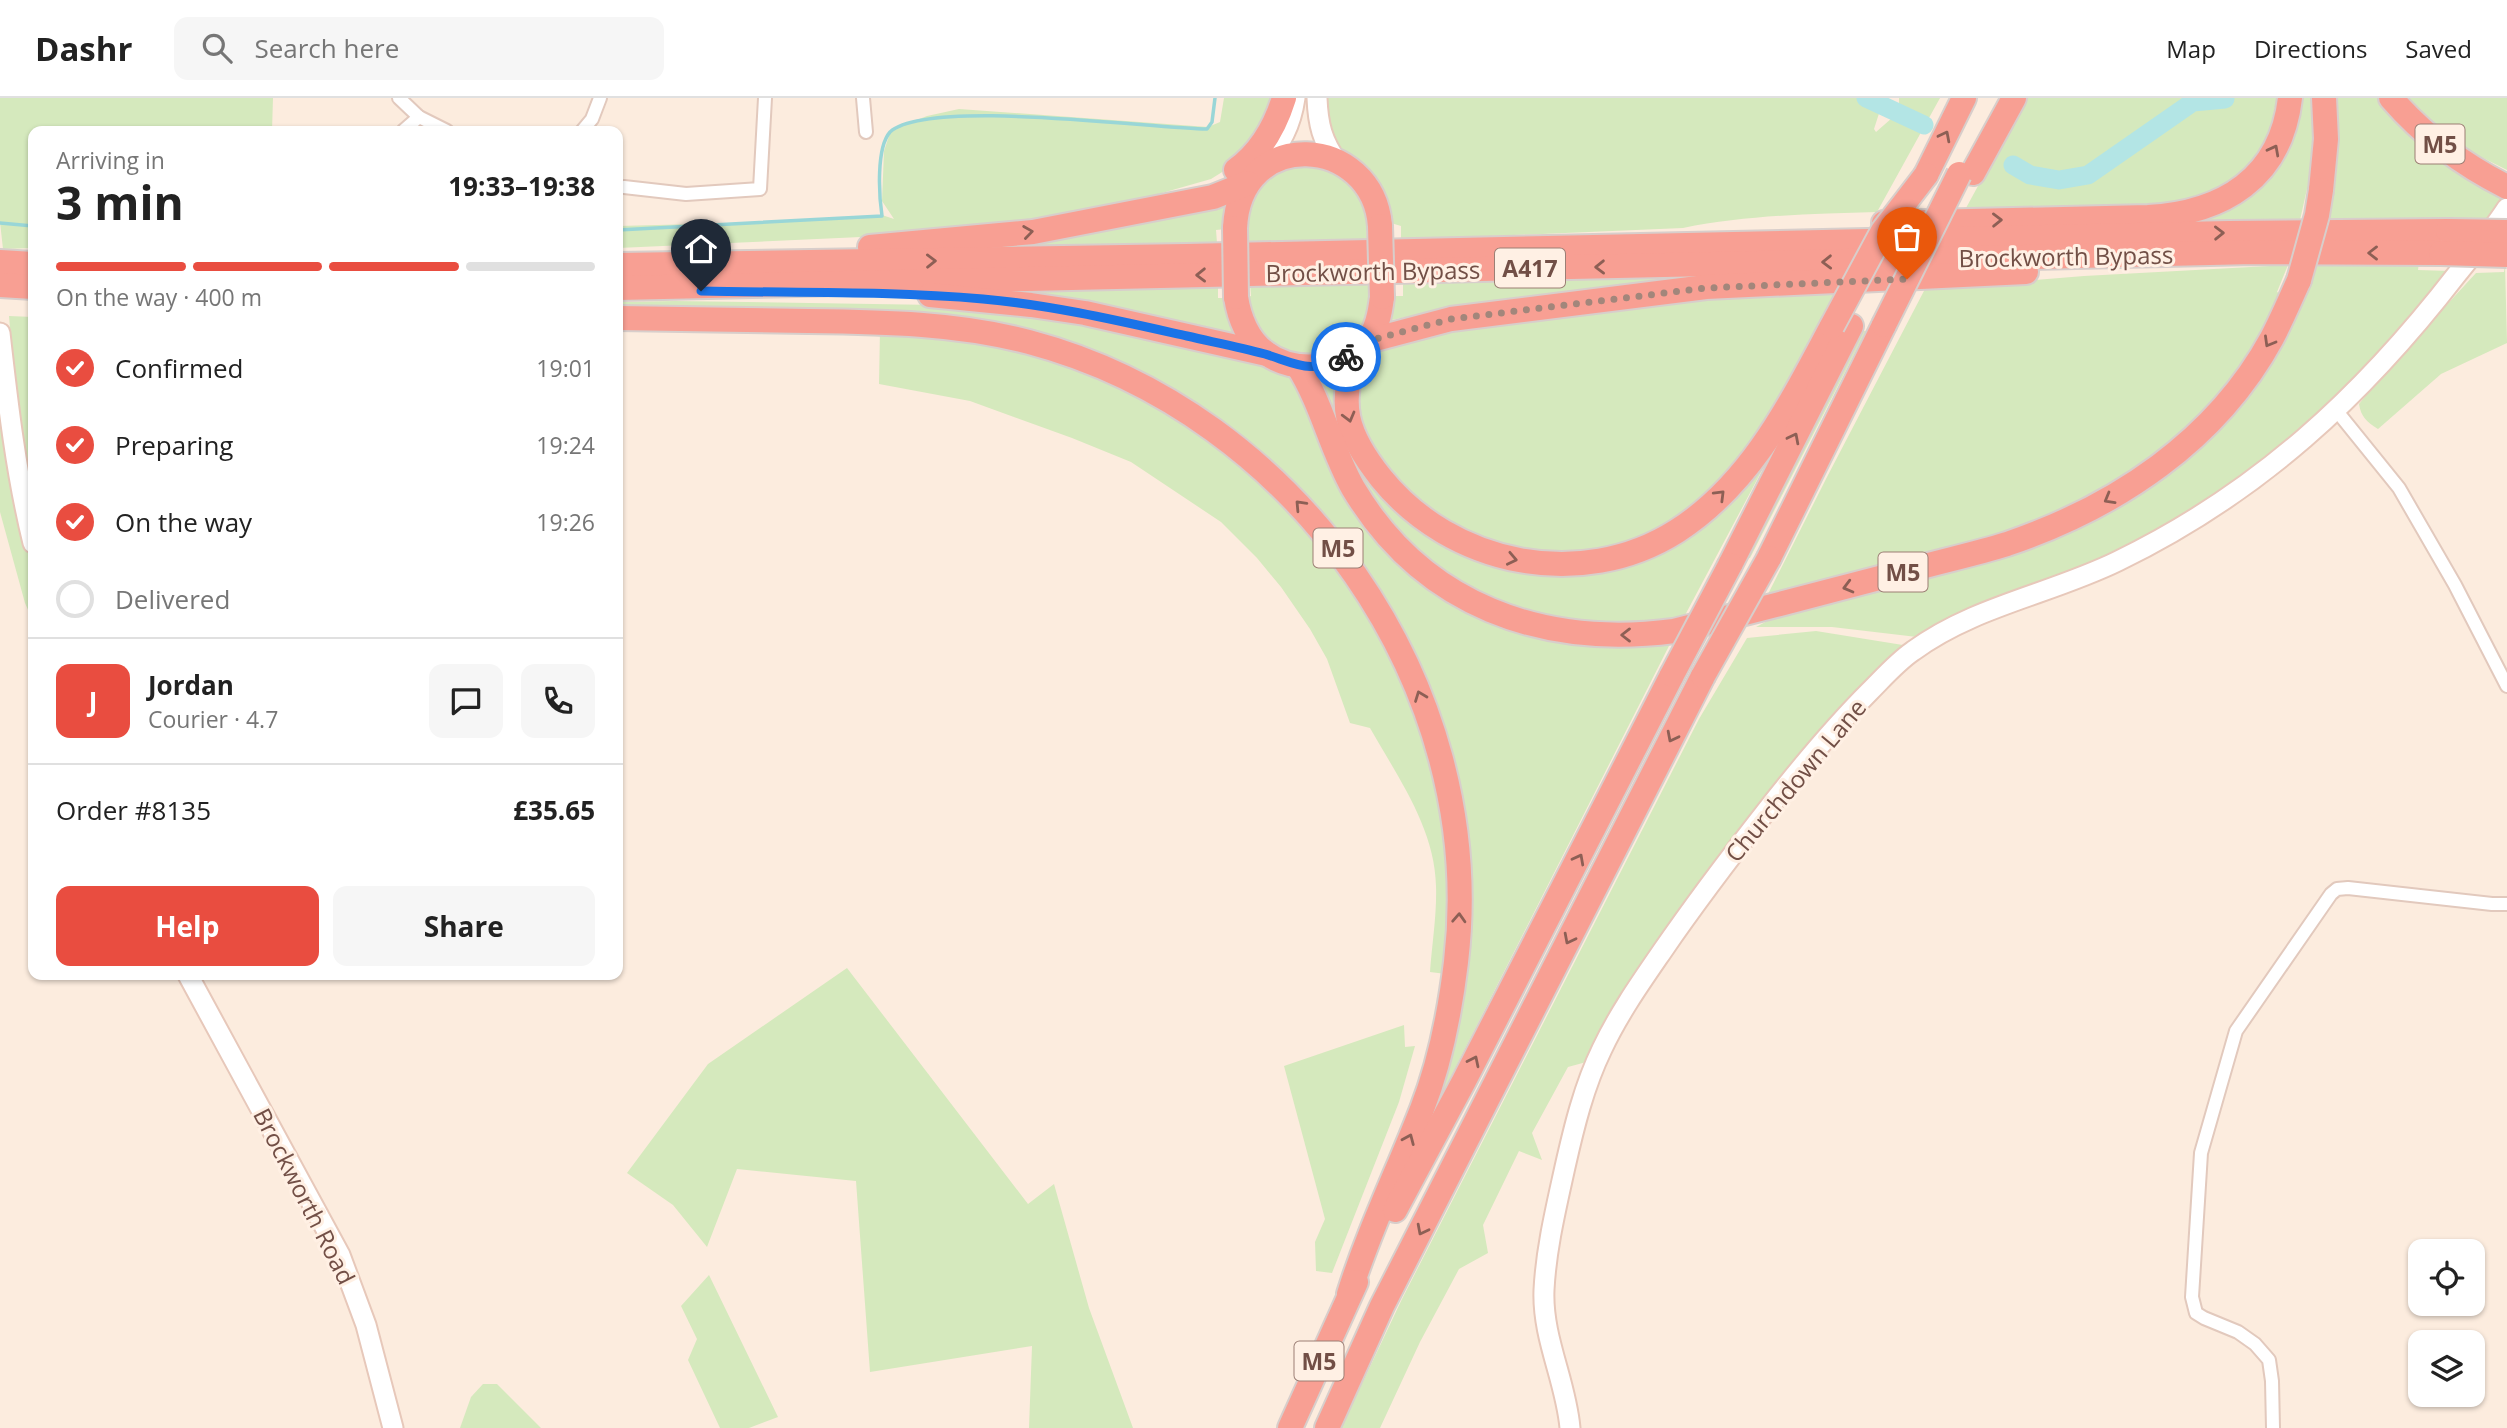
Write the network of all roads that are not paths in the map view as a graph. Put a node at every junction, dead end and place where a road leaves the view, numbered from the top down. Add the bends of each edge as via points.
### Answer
1 (399, 98) edge
2 (600, 98) edge
3 (765, 98) edge
4 (863, 98) edge
5 (1284, 98) edge
6 (1295, 98) edge
7 (1317, 98) edge
8 (1965, 98) edge
9 (1997, 98) edge
10 (2014, 98) edge
11 (2290, 98) edge
12 (2325, 98) edge
13 (2391, 98) edge
14 (419, 117) junction
15 (409, 126) edge
16 (437, 126) edge
17 (586, 126) edge
18 (866, 132) dead end
19 (1338, 163) junction
20 (1256, 174) junction
21 (1966, 174) junction
22 (2501, 184) edge
23 (624, 187) dead end
24 (2507, 208) edge
25 (1122, 215) junction
26 (2507, 232) edge
27 (2445, 242) junction
28 (1612, 246) junction
29 (2254, 252) junction
30 (2507, 255) edge
31 (0, 262) edge
32 (28, 264) edge
33 (623, 265) edge
34 (623, 265) edge
35 (0, 285) edge
36 (28, 287) edge
37 (623, 289) edge
38 (623, 289) edge
39 (0, 297) edge
40 (28, 300) edge
41 (623, 318) edge
42 (1842, 326) junction
43 (0, 333) edge
44 (1362, 346) junction
45 (1266, 354) junction
46 (1298, 366) junction
47 (2336, 410) junction
48 (28, 520) edge
49 (2507, 686) edge
50 (2507, 904) edge
51 (191, 980) edge
52 (1349, 1294) junction
53 (393, 1428) edge
54 (1290, 1428) edge
55 (1327, 1428) edge
56 (1570, 1428) edge
57 (2273, 1428) edge

1 - 14 street
2 - 17 street
3 - 23 street via 760,190 685,194
4 - 18 street
5 - 25 highway via 1261,146 1227,177
6 - 20 street via 1280,146
7 - 19 street via 1323,141
42 -> 8 highway, M5, bridge
9 - 21 highway, M5
10 - 21 highway, M5
28 -> 11 highway via 1790,226 2148,217 2189,212 2218,203 2258,173 2281,136
12 -> 46 highway, M5, bridge via 2321,190 2299,280 2272,339 2224,406 2182,449 2104,503 2004,545 1674,631 1635,636 1560,632 1495,613 1462,596 1395,543 1353,487
13 - 22 highway, M5 via 2449,152
14 - 15 street
14 - 16 street
19 - 20 highway via 1306,154 1281,158
19 - 44 highway, bridge via 1368,189 1377,205 1380,226 1379,316
20 - 25 highway via 1213,197
20 - 45 highway, bridge via 1239,200 1236,297 1241,318
21 -> 55 highway, M5, bridge via 1923,248 1769,558 1703,676 1382,1306
24 - 47 street, Churchdown Lane via 2421,321
33 -> 25 highway via 989,237
26 - 27 highway, Brockworth Bypass / A417, bridge
28 -> 27 highway, Brockworth Bypass / A417 via 2215,233
27 -> 29 highway, Brockworth Bypass / A417
27 - 30 highway, Brockworth Bypass / A417, bridge
34 -> 28 highway, Brockworth Bypass / A417
29 -> 37 highway, Brockworth Bypass / A417
29 - 44 highway via 1987,276 1706,288 1451,319
31 - 32 highway
35 - 36 highway
38 - 45 highway via 985,299 1098,316
39 - 40 highway
52 -> 41 highway, M5 via 1433,1073 1453,985 1460,907 1453,816 1431,726 1392,633 1345,558 1293,497 1214,430 1123,377 1053,349 987,332 913,323
44 -> 42 highway, M5 via 1345,394 1349,424 1377,472 1400,499 1438,530 1484,552 1539,564 1578,564 1618,556 1661,539 1720,496 1773,433
52 -> 42 highway, M5, bridge via 1464,1082 1730,565
43 - 48 street
44 - 46 highway via 1327,364
45 - 46 highway
47 - 49 street via 2399,488
47 - 56 street, Churchdown Lane via 2253,482 2194,521 2107,567 1980,614 1913,651 1814,751 1708,885 1600,1051 1572,1137 1549,1242 1544,1293 1545,1321 1568,1401
50 - 57 street via 2336,889 2236,1031 2201,1153 2192,1297 2196,1312 2238,1332 2269,1360
51 - 53 street, Brockworth Road via 340,1255 366,1325
52 - 54 highway, M5

